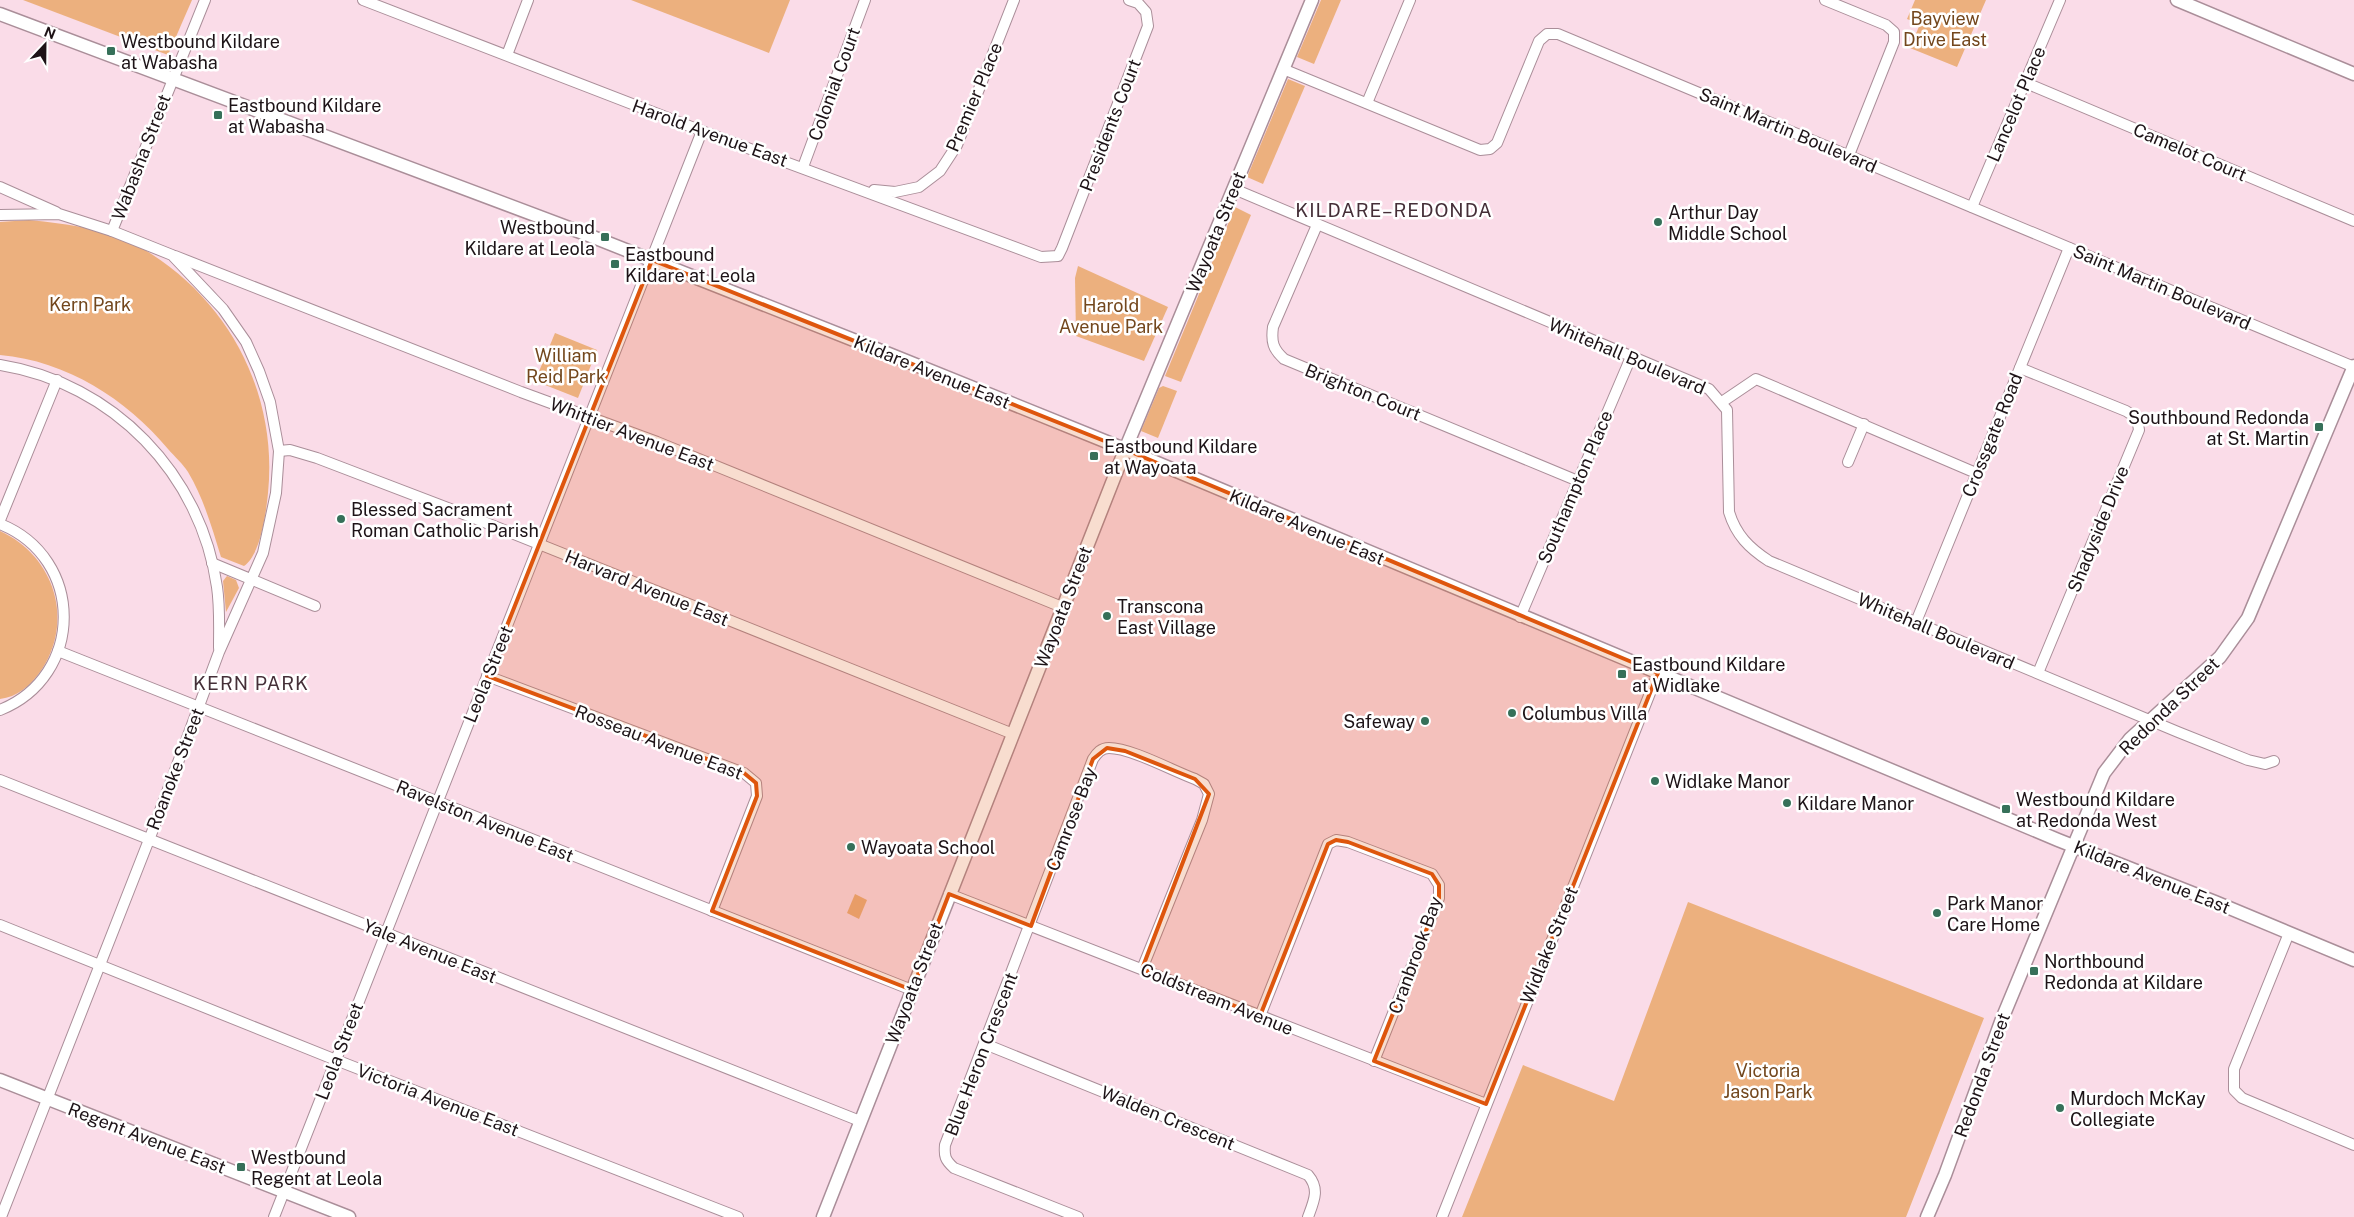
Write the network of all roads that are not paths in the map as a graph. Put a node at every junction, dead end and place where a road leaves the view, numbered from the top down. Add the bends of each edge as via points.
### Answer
1 (205, 0) edge
2 (363, 0) edge
3 (528, 0) edge
4 (865, 0) edge
5 (1014, 0) edge
6 (1129, 0) edge
7 (1312, 0) edge
8 (1410, 0) edge
9 (1825, 0) edge
10 (2060, 0) edge
11 (2177, 0) edge
12 (0, 14) edge
13 (507, 55) junction
14 (1283, 68) junction
15 (2354, 74) edge
16 (172, 78) junction
17 (2026, 83) junction
18 (1367, 103) junction
19 (702, 132) junction
20 (1848, 155) junction
21 (803, 168) junction
22 (0, 187) edge
23 (1234, 189) junction
24 (863, 190) junction
25 (1972, 207) junction
26 (59, 214) junction
27 (0, 215) edge
28 (2354, 221) edge
29 (1317, 225) junction
30 (112, 231) junction
31 (2069, 248) junction
32 (172, 255) junction
33 (1058, 256) joint
34 (652, 260) junction
35 (1631, 357) junction
36 (0, 364) edge
37 (2354, 366) edge
38 (2020, 368) junction
39 (56, 380) junction
40 (1722, 402) junction
41 (589, 418) junction
42 (1864, 424) junction
43 (1125, 450) junction
44 (279, 451) junction
45 (1848, 462) dead end
46 (1976, 473) junction
47 (1578, 481) junction
48 (0, 520) edge
49 (0, 524) edge
50 (540, 545) junction
51 (212, 562) junction
52 (252, 580) junction
53 (315, 606) dead end
54 (1062, 607) junction
55 (1520, 617) junction
56 (1916, 622) junction
57 (58, 651) junction
58 (219, 652) junction
59 (1658, 673) junction
60 (2038, 673) junction
61 (487, 676) junction
62 (199, 707) junction
63 (0, 710) edge
64 (2150, 721) junction
65 (1013, 734) junction
66 (2274, 761) dead end
67 (0, 780) edge
68 (439, 802) junction
69 (148, 840) junction
70 (2073, 845) junction
71 (949, 894) junction
72 (712, 911) junction
73 (0, 925) edge
74 (1031, 926) junction
75 (2289, 933) junction
76 (386, 934) junction
77 (2354, 960) edge
78 (100, 966) junction
79 (1142, 969) junction
80 (912, 990) junction
81 (1260, 1016) junction
82 (985, 1044) junction
83 (336, 1060) junction
84 (1374, 1061) junction
85 (0, 1080) edge
86 (46, 1099) junction
87 (1486, 1104) junction
88 (860, 1121) junction
89 (2354, 1145) edge
90 (284, 1191) junction
91 (0, 1217) edge
92 (274, 1217) edge
93 (349, 1217) edge
94 (738, 1217) edge
95 (823, 1217) edge
96 (1078, 1217) edge
97 (1308, 1217) edge
98 (1442, 1217) edge
99 (1927, 1217) edge

1 - 16 street, Wabasha Street
2 - 13 street, Harold Avenue East
3 - 13 street
4 - 21 street, Colonial Court
5 - 24 street, Premier Place via 957,145 940,171 920,187 895,192
6 - 33 street, Presidents Court via 1138,3 1146,12 1148,26
7 - 14 street, Wayoata Street
8 - 18 street
9 - 20 street via 1886,25 1894,32 1894,42
10 - 17 street, Lancelot Place
11 - 15 street
12 - 16 street, Kildare Avenue East
13 - 19 street, Harold Avenue East
14 - 18 street, Saint Martin Boulevard
14 - 23 street, Wayoata Street
16 - 30 street, Wabasha Street
16 - 34 street, Kildare Avenue East
17 - 25 street, Lancelot Place
17 - 28 street, Camelot Court
18 - 20 street, Saint Martin Boulevard via 1480,150 1490,150 1497,143 1539,41 1547,34 1558,34
19 - 21 street, Harold Avenue East
19 - 34 street, Leola Street
20 - 25 street, Saint Martin Boulevard
21 - 24 street, Harold Avenue East
22 - 26 street
23 - 29 street, Whitehall Boulevard
23 - 43 street, Wayoata Street
24 - 33 street, Harold Avenue East via 1041,257
25 - 31 street, Saint Martin Boulevard
26 - 27 street
26 - 30 street, Roanoke Street
29 - 35 street, Whitehall Boulevard
29 - 47 street, Brighton Court via 1273,327 1274,350 1284,359
30 - 32 street, Roanoke Street
31 - 37 street, Saint Martin Boulevard
31 - 38 street, Crossgate Road
32 - 41 street, Whittier Avenue East
32 - 44 street, Roanoke Street via 223,309 246,342 270,402
34 - 41 street, Leola Street
34 - 43 street, Kildare Avenue East
35 - 40 street, Whitehall Boulevard via 1709,390
35 - 47 street, Southampton Place
36 - 39 street
37 - 64 street, Redonda Street via 2248,618 2220,657
38 - 46 street, Crossgate Road
38 - 60 street, Shadyside Drive via 2126,411 2137,418 2139,430
39 - 48 street
39 - 51 street via 99,402 128,423 156,452 192,505
40 - 42 street via 1756,380
40 - 56 street, Whitehall Boulevard via 1728,422 1729,512 1739,536 1769,561
41 - 50 street, Leola Street
41 - 54 street, Whittier Avenue East via 657,442
42 - 45 street
42 - 46 street
43 - 54 street, Wayoata Street
43 - 55 street, Kildare Avenue East
44 - 50 street, Harvard Avenue East via 290,450 317,458
44 - 52 street, Roanoke Street via 270,528
46 - 56 street, Crossgate Road
47 - 55 street, Southampton Place
49 - 57 street via 33,545 56,579 64,611
50 - 61 street, Leola Street
50 - 65 street, Harvard Avenue East
51 - 52 street
51 - 58 street via 218,589
52 - 53 street
52 - 58 street, Roanoke Street
54 - 65 street, Wayoata Street
55 - 59 street, Kildare Avenue East
56 - 60 street, Whitehall Boulevard
57 - 62 street, Ravelston Avenue East
57 - 63 street via 34,688
58 - 62 street, Roanoke Street
59 - 70 street, Kildare Avenue East
59 - 87 street, Widlake Street
60 - 64 street, Whitehall Boulevard
61 - 68 street, Leola Street
61 - 72 street, Rosseau Avenue East via 744,772 756,783 757,796
62 - 68 street, Ravelston Avenue East
62 - 69 street, Roanoke Street
64 - 66 street, Whitehall Boulevard via 2248,760 2265,764
64 - 70 street, Redonda Street via 2104,773
65 - 71 street, Wayoata Street
67 - 69 street, Yale Avenue East
68 - 72 street, Ravelston Avenue East
68 - 76 street, Leola Street
69 - 76 street, Yale Avenue East
69 - 78 street, Roanoke Street
70 - 75 street, Kildare Avenue East
70 - 99 street, Redonda Street via 2002,1019
71 - 74 street, Coldstream Avenue
71 - 80 street, Wayoata Street
72 - 80 street, Ravelston Avenue East
73 - 78 street, Victoria Avenue East
74 - 79 street, Coldstream Avenue
74 - 79 street, Camrose Bay via 1093,759 1098,751 1107,748 1125,751 1204,784 1209,794 1202,820
74 - 82 street, Blue Heron Crescent
75 - 77 street, Kildare Avenue East
75 - 89 street via 2234,1069 2234,1090 2242,1098
76 - 83 street, Leola Street
76 - 88 street, Yale Avenue East
78 - 83 street, Victoria Avenue East
78 - 86 street, Roanoke Street
79 - 81 street, Coldstream Avenue
80 - 88 street, Wayoata Street
81 - 84 street, Coldstream Avenue
81 - 84 street, Cranbrook Bay via 1328,844 1336,840 1348,842 1432,874 1439,885 1439,898
82 - 96 street, Blue Heron Crescent via 945,1144 946,1161 954,1168
82 - 97 street, Walden Crescent via 1308,1175 1316,1191
83 - 90 street, Leola Street
83 - 94 street, Victoria Avenue East
84 - 87 street, Coldstream Avenue
85 - 86 street, Regent Avenue East
86 - 90 street, Regent Avenue East
86 - 91 street, Roanoke Street
87 - 98 street, Widlake Street
88 - 95 street, Wayoata Street
90 - 92 street, Leola Street
90 - 93 street, Regent Avenue East

